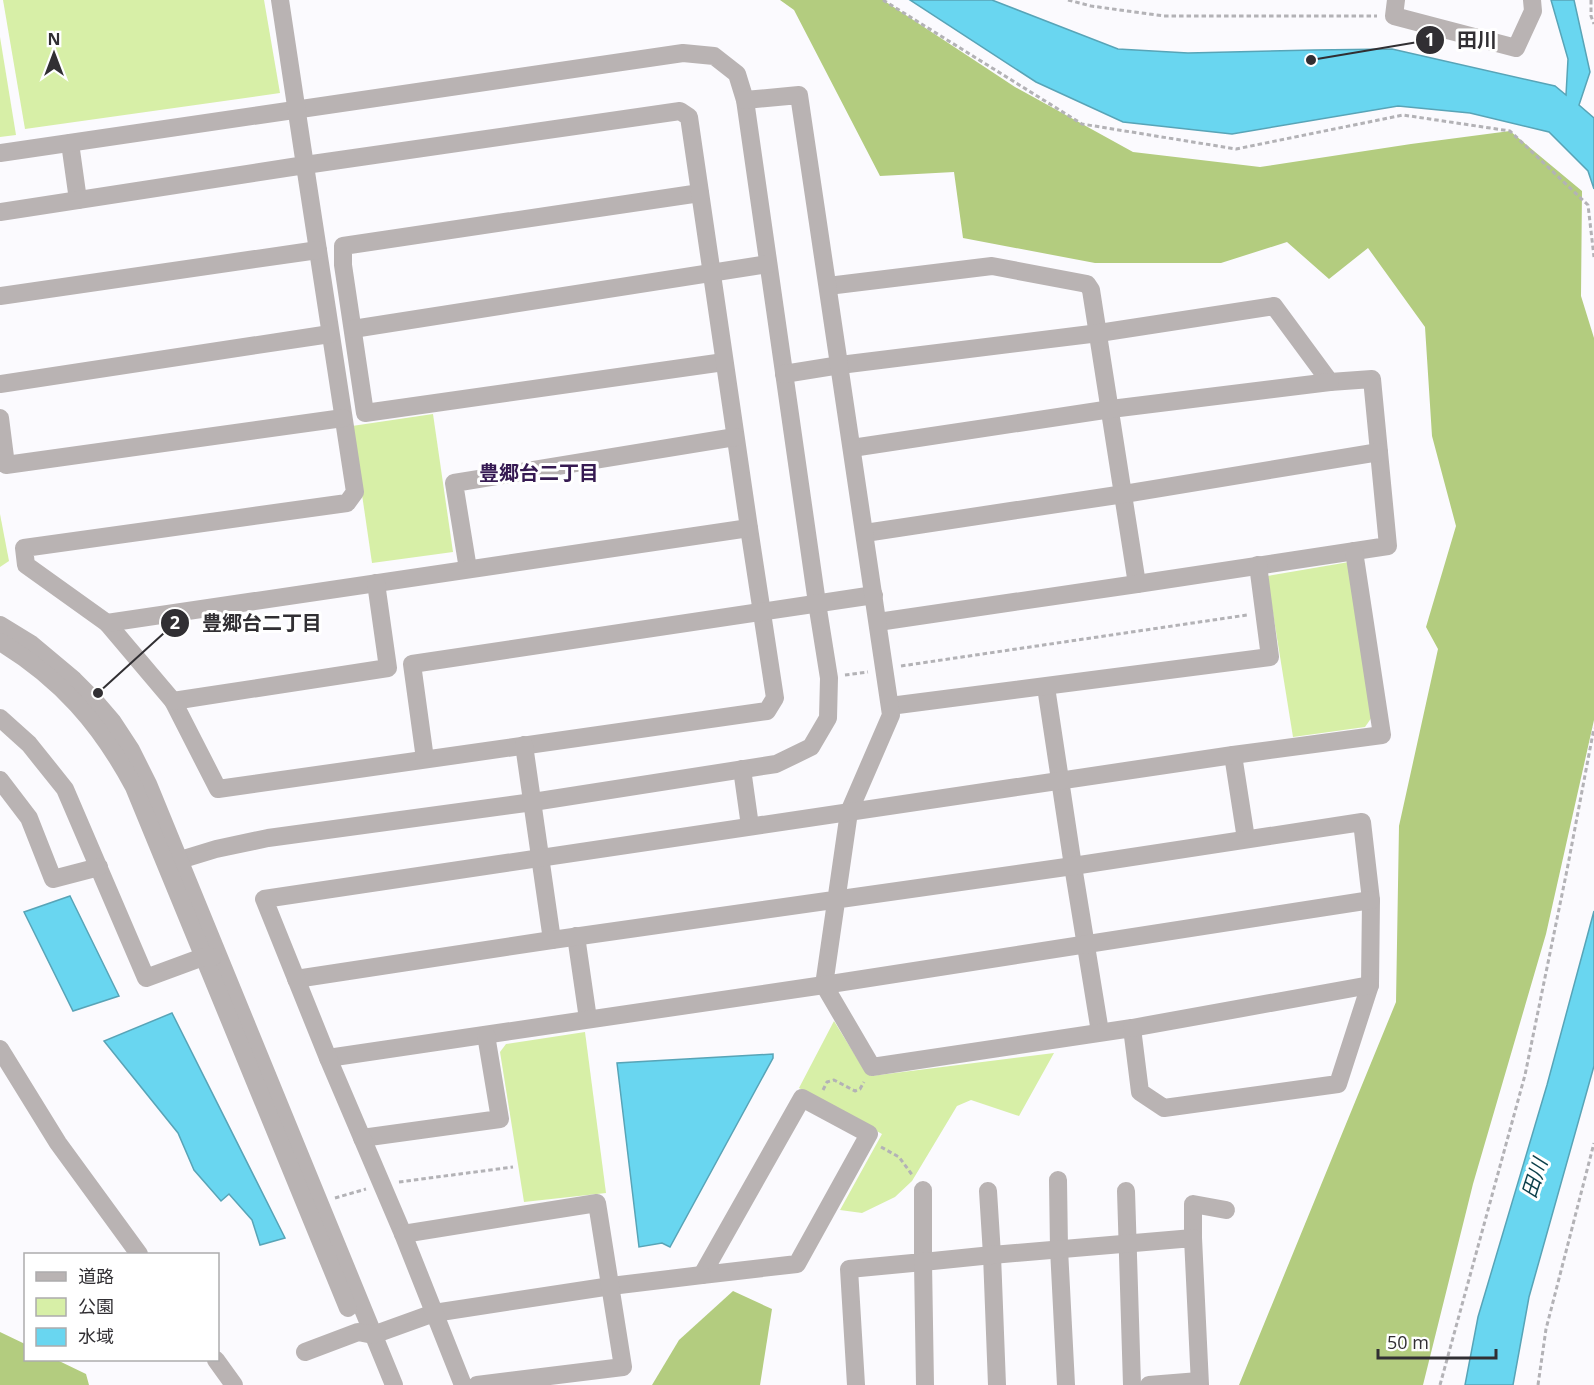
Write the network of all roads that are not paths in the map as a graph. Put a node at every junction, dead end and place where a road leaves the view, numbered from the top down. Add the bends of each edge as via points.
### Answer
1 (280, 0) edge
2 (1532, 0) edge
3 (1395, 8) edge
4 (744, 100) junction
5 (297, 109) junction
6 (70, 143) junction
7 (0, 153) edge
8 (305, 165) junction
9 (700, 193) junction
10 (78, 200) junction
11 (0, 212) edge
12 (318, 250) junction
13 (768, 264) junction
14 (711, 273) junction
15 (828, 286) junction
16 (0, 296) edge
17 (353, 329) junction
18 (1099, 333) junction
19 (330, 334) junction
20 (724, 362) junction
21 (840, 364) junction
22 (784, 375) junction
23 (1330, 382) junction
24 (0, 384) edge
25 (1111, 409) junction
26 (0, 418) edge
27 (343, 418) junction
28 (735, 437) junction
29 (852, 448) junction
30 (1379, 452) junction
31 (1124, 494) junction
32 (748, 528) junction
33 (865, 533) junction
34 (1354, 551) junction
35 (1258, 565) junction
36 (468, 570) junction
37 (376, 583) junction
38 (1137, 584) junction
39 (874, 595) junction
40 (817, 603) junction
41 (762, 611) junction
42 (107, 622) junction
43 (878, 622) junction
44 (0, 625) edge
45 (0, 642) edge
46 (1046, 687) junction
47 (172, 701) junction
48 (890, 706) junction
49 (0, 718) edge
50 (524, 745) junction
51 (1233, 754) junction
52 (425, 759) junction
53 (742, 770) junction
54 (0, 780) edge
55 (1060, 781) junction
56 (533, 802) junction
57 (849, 812) junction
58 (750, 826) junction
59 (1246, 839) junction
60 (540, 857) junction
61 (173, 862) junction
62 (1073, 866) junction
63 (99, 867) junction
64 (836, 899) junction
65 (1371, 900) junction
66 (576, 936) junction
67 (552, 940) junction
68 (1086, 944) junction
69 (211, 957) junction
70 (296, 979) junction
71 (824, 985) junction
72 (1370, 985) junction
73 (588, 1019) junction
74 (1132, 1028) junction
75 (1100, 1032) junction
76 (486, 1035) junction
77 (0, 1049) edge
78 (328, 1058) junction
79 (362, 1138) junction
80 (1058, 1180) dead end
81 (923, 1190) road end
82 (988, 1191) dead end
83 (1126, 1191) dead end
84 (1226, 1210) dead end
85 (403, 1234) junction
86 (1193, 1238) junction
87 (1128, 1244) junction
88 (1059, 1249) junction
89 (138, 1253) edge
90 (992, 1255) junction
91 (923, 1262) junction
92 (702, 1275) junction
93 (611, 1286) junction
94 (434, 1313) junction
95 (365, 1333) junction
96 (305, 1352) dead end
97 (217, 1361) edge
98 (1199, 1383) edge
99 (234, 1385) edge
100 (380, 1385) edge
101 (393, 1385) edge
102 (463, 1385) edge
103 (477, 1385) edge
104 (855, 1385) edge
105 (925, 1385) edge
106 (997, 1385) edge
107 (1066, 1385) edge
108 (1132, 1385) edge
109 (1149, 1385) edge

1 - 5 street
2 - 3 street via 1533,11 1516,48
4 - 5 street via 737,74 714,56 683,53
4 - 13 street
4 - 15 street via 799,94
5 - 6 street
5 - 8 street
6 - 7 street
6 - 10 street
8 - 9 street via 680,111 689,117
8 - 10 street
8 - 12 street
9 - 14 street
9 - 17 street via 343,246
10 - 11 street
12 - 16 street
12 - 19 street
13 - 14 street
13 - 22 street
14 - 17 street
14 - 20 street
15 - 18 street via 992,266 1087,284
15 - 21 street
17 - 20 street via 365,413
18 - 21 street
18 - 23 street via 1274,306
18 - 25 street
19 - 24 street
19 - 27 street
20 - 28 street
21 - 22 street
21 - 29 street
22 - 40 street
23 - 25 street
23 - 30 street via 1372,379
25 - 29 street
25 - 31 street
26 - 27 street via 6,465
27 - 42 street via 355,492 347,503 24,548 26,564
28 - 32 street
28 - 36 street via 454,483
29 - 33 street
30 - 31 street
30 - 34 street via 1388,546
31 - 33 street
31 - 38 street
32 - 36 street
32 - 41 street
33 - 39 street
34 - 35 street
34 - 51 street via 1382,735
35 - 38 street
35 - 46 street via 1270,657
36 - 37 street
37 - 42 street
37 - 47 street via 388,668
38 - 43 street
39 - 40 street
39 - 43 street
40 - 41 street
40 - 53 street via 829,678 828,718 811,747 776,764
41 - 50 street via 776,698 767,711
41 - 52 street via 412,664
42 - 47 street
43 - 48 street
44 - 61 street via 31,644 74,680 112,721 148,784
45 - 61 street via 50,679 99,730
46 - 48 street
46 - 55 street
47 - 52 street via 218,789
48 - 57 street via 891,715
49 - 63 street via 29,744 65,789
50 - 52 street
50 - 56 street
51 - 55 street
51 - 59 street
53 - 56 street
53 - 58 street
54 - 63 street via 29,818 53,879
55 - 57 street
55 - 62 street
56 - 60 street
56 - 61 street via 268,838
57 - 58 street
57 - 64 street
58 - 60 street
59 - 62 street
59 - 65 street via 1362,822
60 - 67 street
60 - 70 street via 264,899
61 - 69 street
62 - 64 street
62 - 68 street
63 - 69 street via 146,978
64 - 66 street
64 - 71 street
65 - 68 street
65 - 72 street
66 - 67 street
66 - 73 street
67 - 70 street
68 - 71 street
68 - 75 street
69 - 95 street
70 - 78 street
71 - 73 street
71 - 75 street via 872,1067
72 - 74 street
72 - 74 street via 1338,1084 1164,1108 1140,1092
73 - 76 street
74 - 75 street
76 - 78 street
76 - 79 street via 500,1119
77 - 89 street via 58,1143
78 - 79 street
79 - 85 street
80 - 88 street
81 - 91 street
82 - 90 street
83 - 87 street
84 - 86 street via 1193,1204
85 - 93 street via 597,1203
85 - 94 street
86 - 87 street
86 - 98 street
87 - 88 street
87 - 108 street
88 - 90 street
88 - 107 street
90 - 91 street
90 - 106 street
91 - 104 street via 849,1269
91 - 105 street
92 - 92 street via 796,1264 869,1134 802,1098
92 - 93 street
93 - 94 street
93 - 103 street via 623,1367
94 - 95 street
94 - 102 street
95 - 96 street
95 - 100 street
95 - 101 street
97 - 99 street
98 - 109 street

